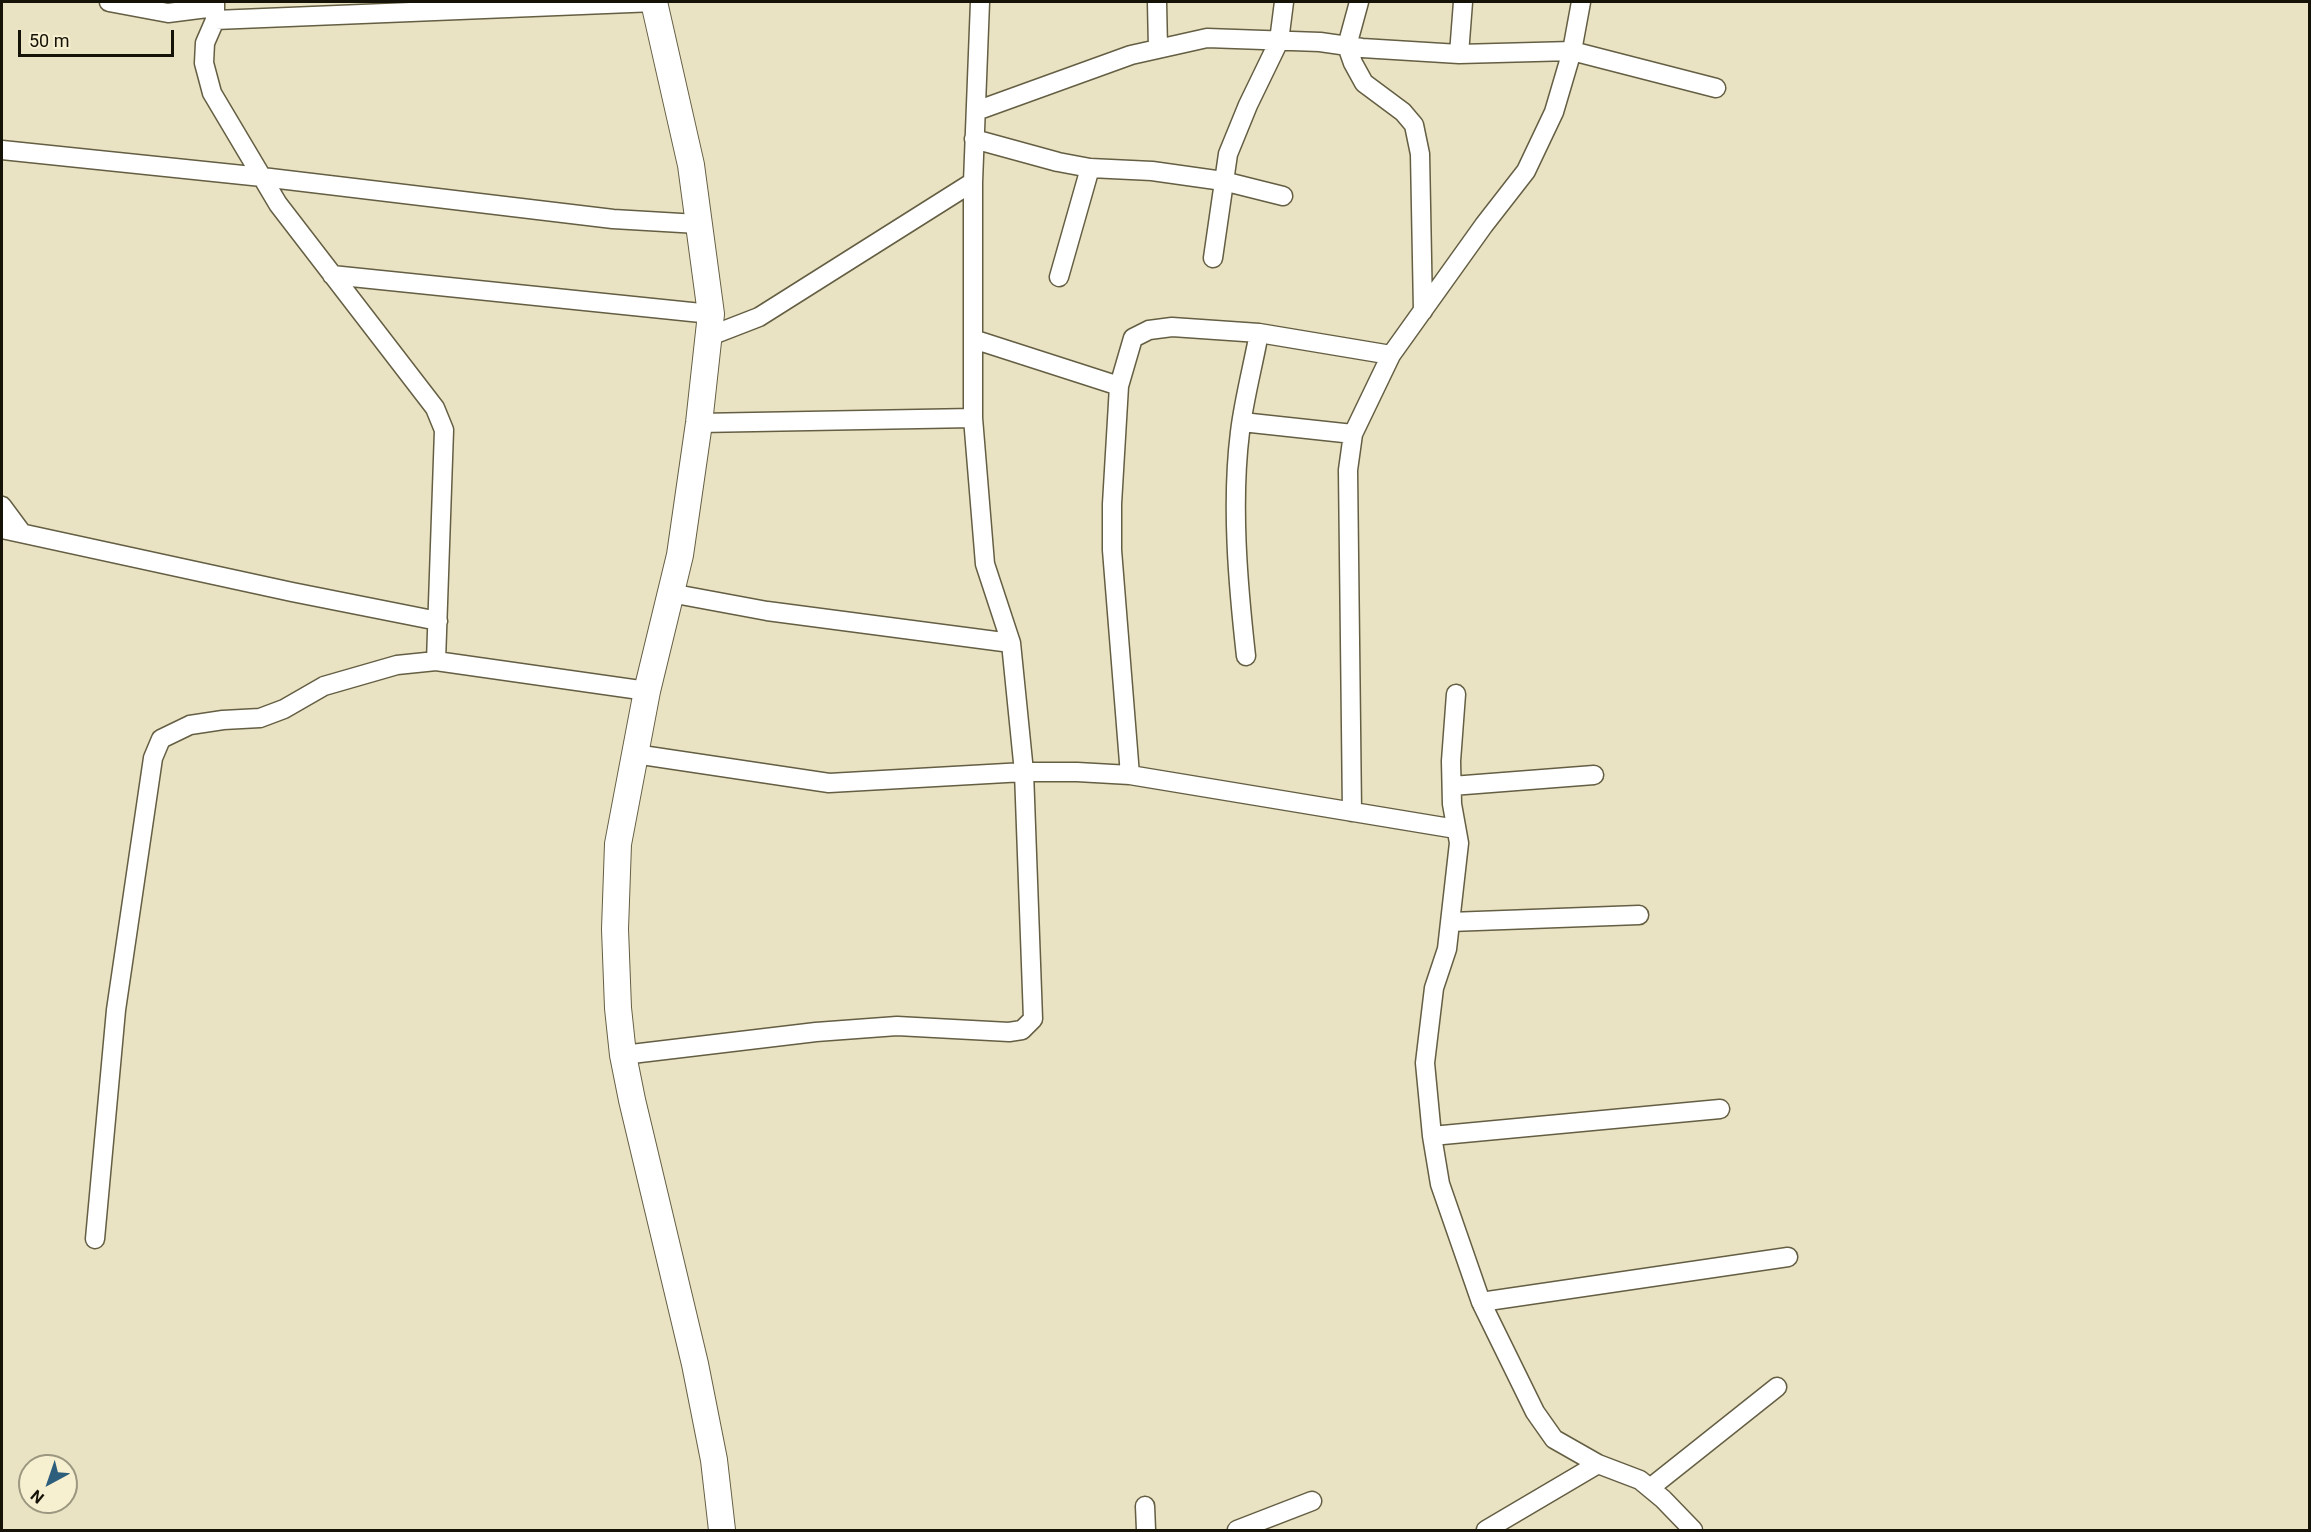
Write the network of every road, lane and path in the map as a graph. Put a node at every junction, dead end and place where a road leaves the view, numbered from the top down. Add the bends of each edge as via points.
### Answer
1 (109, 2) edge
2 (655, 2) edge
3 (980, 2) edge
4 (1157, 2) edge
5 (1284, 2) edge
6 (1359, 2) edge
7 (1463, 2) edge
8 (1581, 2) edge
9 (215, 9) edge
10 (1279, 41) junction
11 (1347, 46) junction
12 (1158, 49) junction
13 (1572, 51) junction
14 (1459, 54) junction
15 (1716, 88) dead end
16 (976, 111) junction
17 (975, 139) junction
18 (2, 150) edge
19 (1090, 168) junction
20 (262, 177) junction
21 (1223, 181) junction
22 (973, 182) junction
23 (1283, 196) dead end
24 (698, 224) junction
25 (1213, 258) dead end
26 (332, 275) junction
27 (1059, 277) dead end
28 (1423, 311) junction
29 (711, 325) junction
30 (1259, 333) junction
31 (973, 339) junction
32 (1391, 356) junction
33 (1119, 386) junction
34 (973, 418) junction
35 (1242, 422) junction
36 (699, 423) junction
37 (1353, 434) junction
38 (2, 506) edge
39 (2, 529) edge
40 (22, 533) junction
41 (670, 593) junction
42 (438, 621) junction
43 (1011, 643) junction
44 (1246, 656) dead end
45 (436, 661) junction
46 (647, 690) junction
47 (1456, 694) dead end
48 (635, 754) junction
49 (1024, 772) junction
50 (1130, 775) junction
51 (1593, 775) dead end
52 (1452, 786) junction
53 (1353, 812) junction
54 (1456, 829) junction
55 (1640, 915) dead end
56 (1450, 922) junction
57 (623, 1055) junction
58 (1720, 1109) dead end
59 (1432, 1136) junction
60 (96, 1239) dead end
61 (1788, 1257) dead end
62 (1481, 1302) junction
63 (1777, 1387) dead end
64 (1598, 1464) junction
65 (1650, 1488) junction
66 (1312, 1500) dead end
67 (1145, 1506) dead end
68 (722, 1530) edge
69 (1146, 1530) edge
70 (1236, 1530) edge
71 (1486, 1530) edge
72 (1693, 1530) edge

1 - 9 street via 168,13
2 - 9 street
2 - 24 main road via 691,165
3 - 16 street
4 - 12 street
5 - 10 street
6 - 11 street
7 - 14 street
8 - 13 street
9 - 20 street via 205,43 204,63 212,93
10 - 11 street
10 - 12 street via 1207,38
10 - 21 street via 1228,154
11 - 14 street
11 - 28 street via 1364,83 1414,125 1420,154
12 - 16 street via 1131,55
13 - 14 street
13 - 15 street
13 - 28 street via 1554,112 1526,171
16 - 17 street
17 - 19 street
17 - 22 street
18 - 20 street
19 - 21 street via 1152,171
19 - 27 street
20 - 24 street via 613,219
20 - 26 street
21 - 23 street
21 - 25 street
22 - 29 street via 759,317
22 - 31 street
24 - 29 main road
26 - 29 street
26 - 42 street via 435,408 444,430
28 - 32 street
29 - 36 main road
30 - 32 street
30 - 33 street via 1172,327 1149,330 1133,338
30 - 35 street
31 - 33 street
31 - 34 street
32 - 37 street
33 - 50 street via 1112,550
34 - 36 street
34 - 43 street via 984,564
35 - 37 street
35 - 44 street via 1237,472 1238,587
36 - 41 main road via 680,555
37 - 53 street via 1348,470
38 - 40 street
39 - 40 street
40 - 42 street
41 - 43 street via 767,611
41 - 46 main road
42 - 45 street
43 - 49 street
45 - 46 street
45 - 60 street via 397,665 324,686 260,718 190,724 162,739 153,758 116,1010
46 - 48 main road
47 - 52 street
48 - 49 street via 829,783
48 - 57 main road via 618,844 615,929
49 - 50 street
49 - 57 street via 1033,1019 1022,1030 897,1026
50 - 53 street
51 - 52 street
52 - 54 street
53 - 54 street
54 - 56 street via 1459,843
55 - 56 street
56 - 59 street via 1447,949 1434,988 1425,1063
57 - 68 main road via 699,1386 714,1460
58 - 59 street
59 - 62 street via 1440,1184
61 - 62 street
62 - 64 street via 1535,1412 1554,1439
63 - 65 street
64 - 65 street via 1640,1480
64 - 71 street
65 - 72 street
66 - 70 street
67 - 69 street

